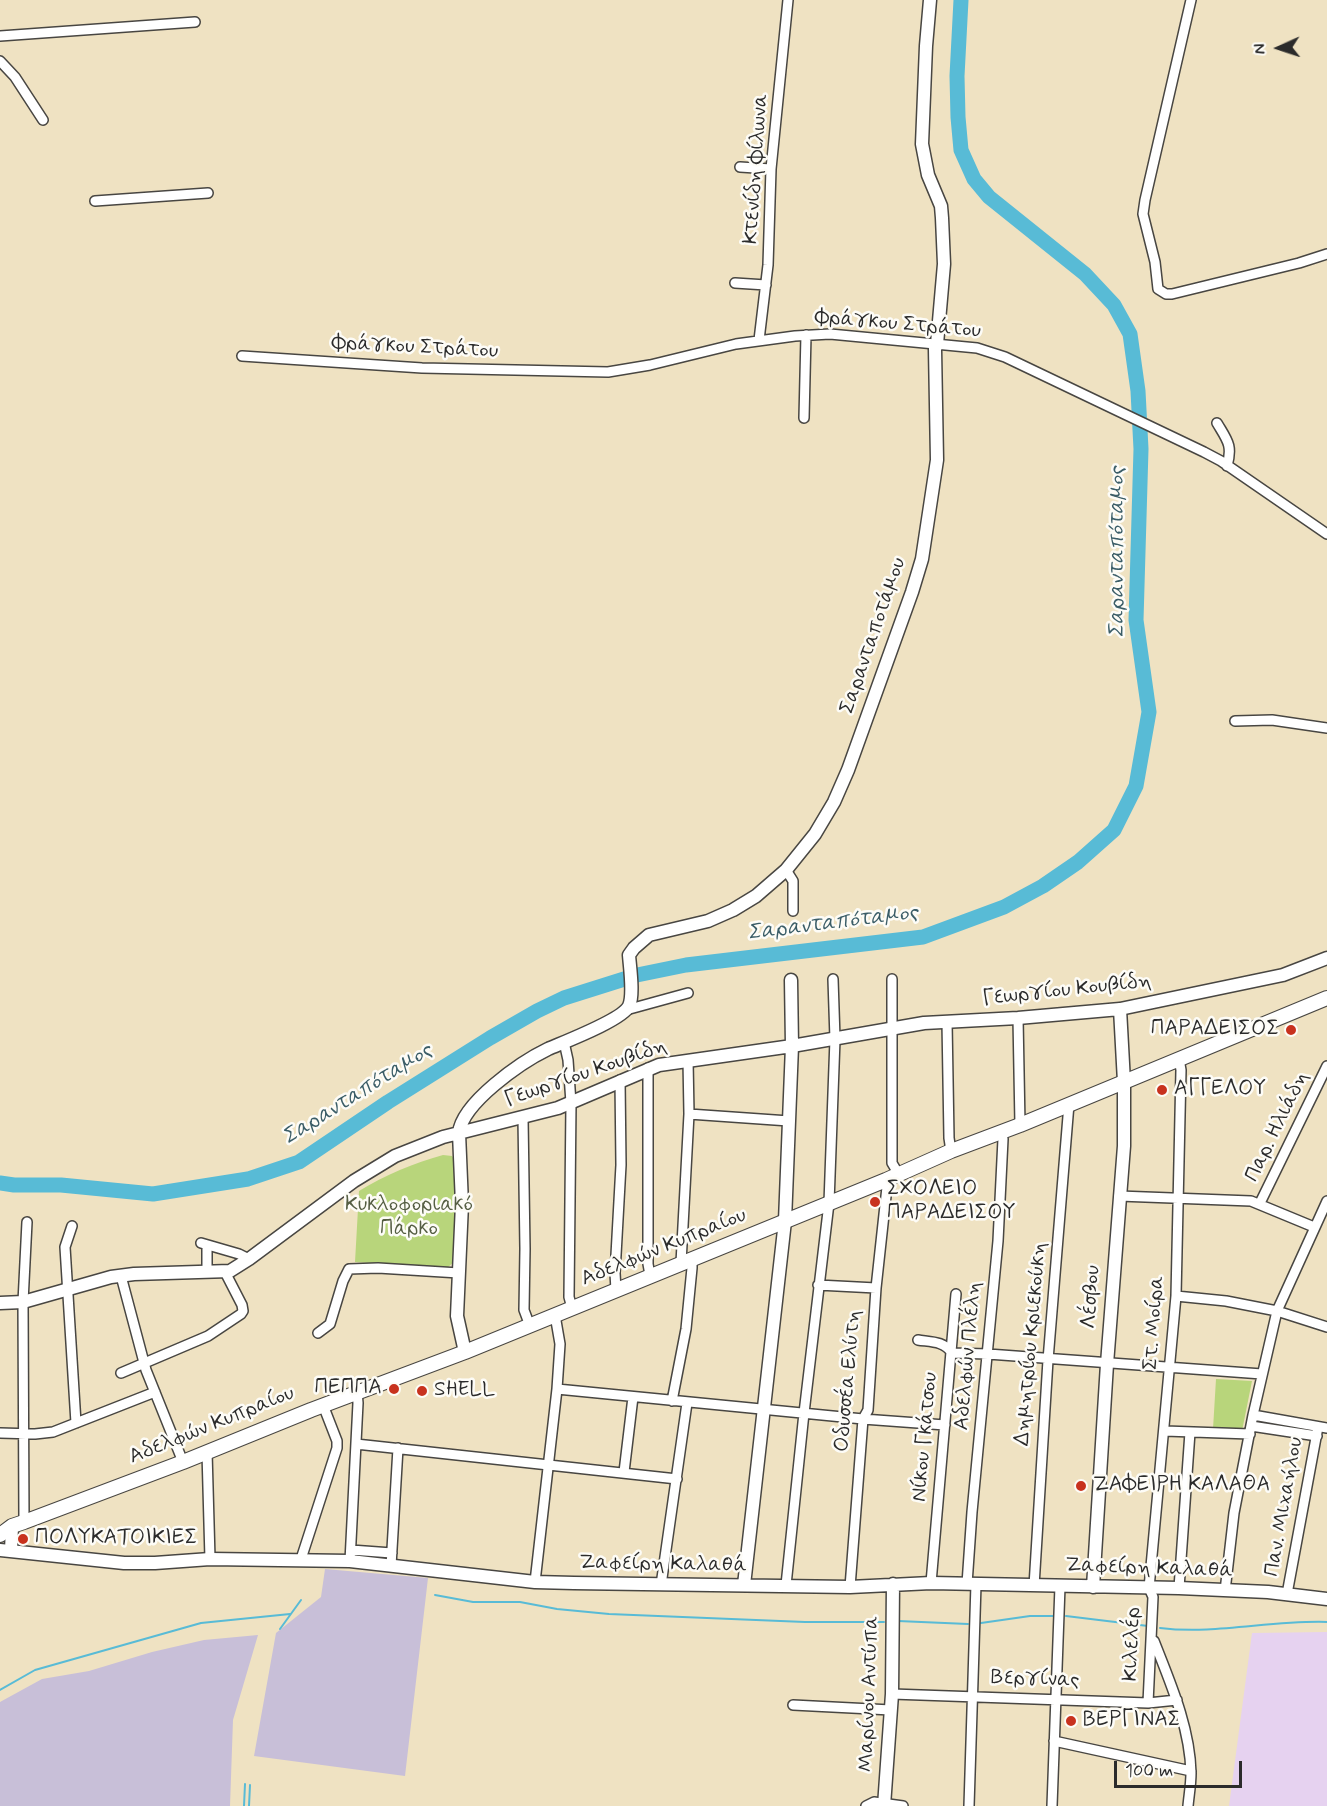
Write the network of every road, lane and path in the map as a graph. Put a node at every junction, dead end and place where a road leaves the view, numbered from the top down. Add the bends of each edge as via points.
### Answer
1 (788, 0) edge
2 (930, 0) edge
3 (1191, 0) edge
4 (195, 22) dead end
5 (0, 36) edge
6 (0, 61) edge
7 (43, 120) dead end
8 (740, 167) dead end
9 (771, 169) junction
10 (208, 193) dead end
11 (95, 201) dead end
12 (1327, 254) edge
13 (735, 283) dead end
14 (766, 285) junction
15 (806, 335) junction
16 (759, 340) junction
17 (937, 344) junction
18 (242, 356) dead end
19 (804, 418) dead end
20 (1217, 423) dead end
21 (1227, 466) junction
22 (1327, 534) edge
23 (1235, 721) dead end
24 (1327, 728) edge
25 (786, 870) junction
26 (793, 911) dead end
27 (1327, 958) edge
28 (833, 979) dead end
29 (892, 979) dead end
30 (791, 980) dead end
31 (688, 993) dead end
32 (1327, 998) edge
33 (1120, 1009) junction
34 (626, 1010) junction
35 (1018, 1018) junction
36 (947, 1022) junction
37 (893, 1028) junction
38 (835, 1039) junction
39 (564, 1042) junction
40 (792, 1046) junction
41 (1179, 1059) junction
42 (688, 1060) junction
43 (1327, 1066) edge
44 (648, 1068) junction
45 (620, 1080) junction
46 (1124, 1082) junction
47 (1317, 1088) junction
48 (1327, 1093) edge
49 (571, 1103) junction
50 (1070, 1104) junction
51 (689, 1114) junction
52 (524, 1118) junction
53 (789, 1121) junction
54 (1020, 1125) junction
55 (1000, 1132) junction
56 (459, 1133) junction
57 (951, 1151) junction
58 (892, 1176) junction
59 (1119, 1196) junction
60 (1178, 1198) junction
61 (1327, 1201) edge
62 (829, 1203) junction
63 (1260, 1203) junction
64 (785, 1221) junction
65 (27, 1222) dead end
66 (72, 1226) dead end
67 (1314, 1227) junction
68 (249, 1259) junction
69 (686, 1261) junction
70 (207, 1272) junction
71 (225, 1272) junction
72 (459, 1273) junction
73 (650, 1275) junction
74 (121, 1276) junction
75 (818, 1285) junction
76 (876, 1288) junction
77 (616, 1290) junction
78 (67, 1291) junction
79 (956, 1294) dead end
80 (1176, 1296) junction
81 (23, 1302) junction
82 (0, 1303) edge
83 (572, 1308) junction
84 (1277, 1311) junction
85 (555, 1315) junction
86 (530, 1326) junction
87 (1327, 1327) edge
88 (318, 1333) dead end
89 (918, 1340) dead end
90 (465, 1352) junction
91 (952, 1353) junction
92 (988, 1354) junction
93 (1048, 1360) junction
94 (145, 1362) junction
95 (1107, 1364) junction
96 (1170, 1369) junction
97 (121, 1373) dead end
98 (1262, 1374) junction
99 (557, 1389) junction
100 (155, 1392) junction
101 (357, 1392) junction
102 (633, 1397) junction
103 (672, 1401) junction
104 (687, 1403) junction
105 (323, 1405) junction
106 (763, 1410) junction
107 (804, 1413) junction
108 (1253, 1415) junction
109 (863, 1419) junction
110 (75, 1423) junction
111 (945, 1425) junction
112 (1251, 1430) junction
113 (1321, 1430) edge
114 (1164, 1431) junction
115 (0, 1432) edge
116 (1190, 1432) junction
117 (23, 1434) junction
118 (356, 1444) junction
119 (398, 1448) junction
120 (207, 1452) junction
121 (183, 1462) junction
122 (548, 1465) junction
123 (624, 1472) junction
124 (677, 1479) junction
125 (12, 1525) edge
126 (0, 1535) edge
127 (6, 1550) edge
128 (350, 1556) junction
129 (210, 1559) junction
130 (301, 1559) junction
131 (391, 1559) junction
132 (535, 1581) junction
133 (932, 1583) junction
134 (893, 1584) junction
135 (972, 1584) junction
136 (661, 1585) junction
137 (744, 1585) junction
138 (786, 1585) junction
139 (1034, 1586) junction
140 (1060, 1586) junction
141 (850, 1587) junction
142 (1093, 1587) junction
143 (1149, 1588) junction
144 (1179, 1588) junction
145 (1225, 1591) junction
146 (1287, 1594) junction
147 (1327, 1599) edge
148 (1152, 1636) junction
149 (892, 1694) junction
150 (971, 1696) junction
151 (1055, 1700) junction
152 (1177, 1700) junction
153 (1148, 1703) junction
154 (793, 1705) dead end
155 (891, 1710) junction
156 (1054, 1741) junction
157 (1191, 1772) junction
158 (884, 1804) edge
159 (866, 1806) edge
160 (903, 1806) edge
161 (969, 1806) edge
162 (1052, 1806) edge
163 (1188, 1806) edge

1 - 9 street, Κτενίδη Φίλωνα
2 - 17 street, Σαρανταποτάμου via 922,144 942,218 944,264
3 - 12 street via 1143,214 1158,289 1172,294
4 - 5 street
6 - 7 street
8 - 9 street
9 - 14 street, Κτενίδη Φίλωνα
10 - 11 street
13 - 14 street
14 - 16 street, Κτενίδη Φίλωνα
15 - 16 street, Φράγκου Στράτου
15 - 17 street, Φράγκου Στράτου
15 - 19 street
16 - 18 street, Φράγκου Στράτου via 625,370 584,372 405,368
17 - 21 street, Φράγκου Στράτου via 992,351 1154,426
17 - 25 street, Σαρανταποτάμου via 937,466 919,572 834,802
20 - 21 street via 1230,444
21 - 22 street, Φράγκου Στράτου
23 - 24 street via 1272,720
25 - 26 street via 793,881
25 - 34 street, Σαρανταποτάμου via 733,910 708,921 649,935 634,948 629,955 630,1003
27 - 33 street, Γεωργίου Κουβίδη via 1284,975
28 - 38 street
29 - 37 street, Οδυσσέα Ελύτη
30 - 40 street
31 - 34 street
32 - 41 main road, Αδελφών Κυπραίου
33 - 35 street, Γεωργίου Κουβίδη
33 - 46 street, Λέσβου
34 - 39 street
35 - 36 street, Γεωργίου Κουβίδη
35 - 54 street
36 - 37 street, Γεωργίου Κουβίδη
36 - 57 street
37 - 38 street, Γεωργίου Κουβίδη
37 - 58 street, Οδυσσέα Ελύτη
38 - 40 street, Γεωργίου Κουβίδη
38 - 62 street
39 - 49 street
39 - 56 street via 534,1057 483,1097 464,1117
40 - 42 street, Γεωργίου Κουβίδη
40 - 53 street
41 - 46 main road, Αδελφών Κυπραίου
41 - 60 street, Στ. Μοίρα
42 - 44 street, Γεωργίου Κουβίδη
42 - 51 street
43 - 47 street, Παρ. Ηλιάδη
44 - 45 street, Γεωργίου Κουβίδη
44 - 73 street
45 - 49 street, Γεωργίου Κουβίδη
45 - 77 street
46 - 50 main road, Αδελφών Κυπραίου
46 - 59 street, Λέσβου
47 - 48 street
47 - 63 street, Παρ. Ηλιάδη
49 - 52 street, Γεωργίου Κουβίδη
49 - 83 street
50 - 54 main road, Αδελφών Κυπραίου
50 - 93 street, Δημητρίου Κριεκούκη
51 - 53 street
51 - 69 street
52 - 56 street, Γεωργίου Κουβίδη
52 - 86 street via 524,1310
53 - 64 street
54 - 55 main road, Αδελφών Κυπραίου
55 - 57 main road, Αδελφών Κυπραίου
55 - 92 street, Αδελφών Πλέλη via 1003,1139 998,1241
56 - 68 street, Γεωργίου Κουβίδη via 395,1156 354,1181
56 - 72 street
57 - 58 main road, Αδελφών Κυπραίου
58 - 62 main road, Αδελφών Κυπραίου
58 - 76 street, Οδυσσέα Ελύτη via 887,1186
59 - 60 street
59 - 95 street, Λέσβου
60 - 63 street
60 - 80 street, Στ. Μοίρα
61 - 67 street
62 - 64 main road, Αδελφών Κυπραίου
62 - 75 street
63 - 67 street
64 - 69 main road, Αδελφών Κυπραίου
64 - 106 street
65 - 81 street
66 - 78 street via 65,1247
67 - 84 street
68 - 70 street via 204,1244
68 - 71 street, Γεωργίου Κουβίδη
69 - 73 main road, Αδελφών Κυπραίου
69 - 103 street via 686,1329
70 - 71 street, Γεωργίου Κουβίδη
70 - 74 street, Γεωργίου Κουβίδη
71 - 94 street via 242,1305 241,1314 208,1336
72 - 88 street via 349,1269 330,1324
72 - 90 street via 457,1316
73 - 77 main road, Αδελφών Κυπραίου
74 - 78 street, Γεωργίου Κουβίδη
74 - 94 street
75 - 76 street
75 - 107 street
76 - 109 street, Οδυσσέα Ελύτη via 868,1410
77 - 83 main road, Αδελφών Κυπραίου
78 - 81 street, Γεωργίου Κουβίδη
78 - 110 street
79 - 91 street, Νίκου Γκάτσου
80 - 84 street
80 - 96 street, Στ. Μοίρα
81 - 82 street, Γεωργίου Κουβίδη
81 - 117 street
83 - 85 main road, Αδελφών Κυπραίου
84 - 87 street
84 - 98 street
85 - 86 main road, Αδελφών Κυπραίου
85 - 99 street via 560,1344
86 - 90 main road, Αδελφών Κυπραίου
89 - 91 street via 938,1342
90 - 101 main road, Αδελφών Κυπραίου
91 - 92 street
91 - 111 street, Νίκου Γκάτσου
92 - 93 street
92 - 135 street, Αδελφών Πλέλη via 972,1512
93 - 95 street
93 - 139 street, Δημητρίου Κριεκούκη
94 - 97 street
94 - 100 street
95 - 96 street
95 - 142 street, Λέσβου
96 - 98 street
96 - 114 street, Στ. Μοίρα
98 - 108 street
99 - 102 street
99 - 122 street
100 - 110 street
100 - 121 street
101 - 105 main road, Αδελφών Κυπραίου
101 - 118 street
102 - 103 street
102 - 123 street
103 - 104 street
104 - 106 street
104 - 124 street
105 - 120 main road, Αδελφών Κυπραίου
105 - 130 street via 337,1448
106 - 107 street
106 - 137 street
107 - 109 street
107 - 138 street
108 - 112 street
108 - 113 street
109 - 111 street
109 - 141 street, Οδυσσέα Ελύτη
110 - 117 street via 54,1432
111 - 133 street, Νίκου Γκάτσου
112 - 113 street
112 - 116 street
112 - 145 street via 1234,1513
113 - 146 street, Παν. Μιχαήλου
114 - 116 street
114 - 143 street, Στ. Μοίρα
115 - 117 street
116 - 144 street
117 - 125 street
118 - 119 street
118 - 128 street
119 - 122 street
119 - 131 street
120 - 121 main road, Αδελφών Κυπραίου
120 - 129 street
121 - 125 main road, Αδελφών Κυπραίου
122 - 123 street
122 - 132 street
123 - 124 street
124 - 136 street
125 - 126 main road, Αδελφών Κυπραίου
125 - 127 street
127 - 129 street, Ζαφείρη Καλαθά via 124,1563
128 - 130 street, Ζαφείρη Καλαθά
128 - 131 street, Ζαφείρη Καλαθά
129 - 130 street, Ζαφείρη Καλαθά
131 - 132 street, Ζαφείρη Καλαθά
132 - 136 street, Ζαφείρη Καλαθά
133 - 134 street, Ζαφείρη Καλαθά
133 - 135 street, Ζαφείρη Καλαθά
134 - 141 street, Ζαφείρη Καλαθά
134 - 149 street, Μαρίνου Αντύπα
135 - 139 street, Ζαφείρη Καλαθά
135 - 150 street, Αδελφών Πλέλη
136 - 137 street, Ζαφείρη Καλαθά
137 - 138 street, Ζαφείρη Καλαθά
138 - 141 street, Ζαφείρη Καλαθά
139 - 140 street, Ζαφείρη Καλαθά
140 - 142 street, Ζαφείρη Καλαθά
140 - 151 street
142 - 143 street, Ζαφείρη Καλαθά
143 - 144 street, Ζαφείρη Καλαθά
143 - 148 street, Κιλελέρ via 1153,1597
144 - 145 street, Ζαφείρη Καλαθά
145 - 146 street, Ζαφείρη Καλαθά
146 - 147 street, Ζαφείρη Καλαθά
148 - 152 street
148 - 153 street, Κιλελέρ
149 - 150 street, Βεργίνας
149 - 155 street, Μαρίνου Αντύπα
150 - 151 street, Βεργίνας
150 - 161 street, Αδελφών Πλέλη
151 - 153 street, Βεργίνας
151 - 156 street
152 - 153 street, Βεργίνας
152 - 157 street
154 - 155 street
155 - 158 street, Μαρίνου Αντύπα
156 - 157 street
156 - 162 street
157 - 163 street
158 - 159 street via 874,1802
158 - 160 street

